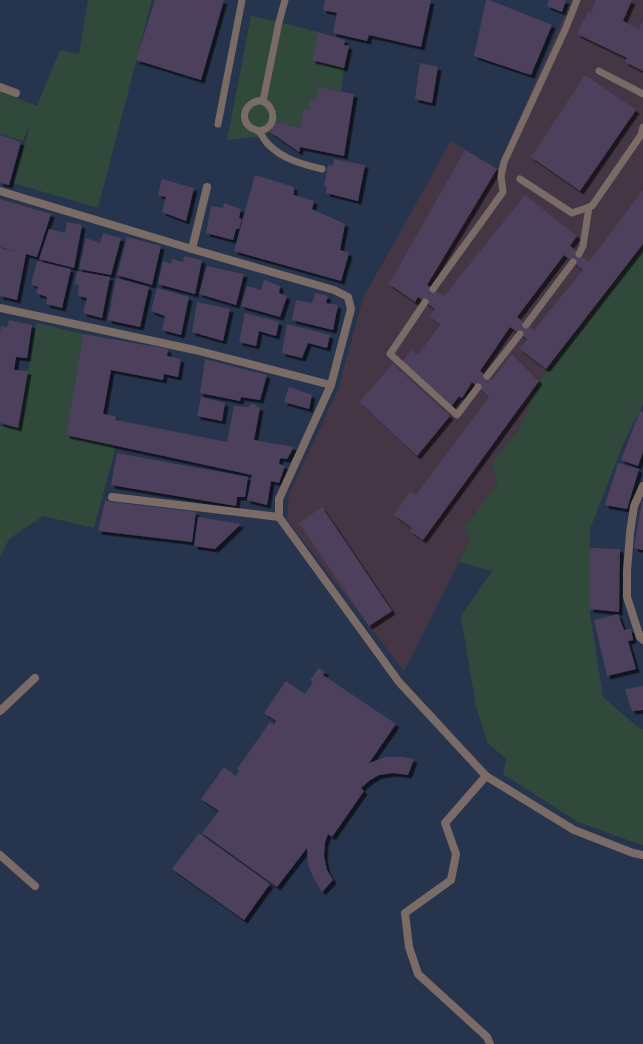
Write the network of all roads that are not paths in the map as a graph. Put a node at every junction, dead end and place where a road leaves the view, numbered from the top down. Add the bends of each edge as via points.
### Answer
1 (242, 0) edge
2 (285, 0) edge
3 (577, 0) edge
4 (599, 71) dead end
5 (0, 87) edge
6 (16, 93) dead end
7 (643, 94) edge
8 (263, 101) junction
9 (218, 124) dead end
10 (643, 127) edge
11 (259, 131) junction
12 (322, 169) dead end
13 (520, 179) dead end
14 (207, 187) dead end
15 (0, 191) edge
16 (589, 207) junction
17 (192, 249) junction
18 (580, 254) dead end
19 (573, 262) dead end
20 (433, 289) dead end
21 (425, 302) dead end
22 (0, 308) edge
23 (526, 324) dead end
24 (520, 334) dead end
25 (487, 376) dead end
26 (331, 384) junction
27 (478, 387) dead end
28 (643, 486) edge
29 (112, 497) dead end
30 (278, 518) junction
31 (643, 640) edge
32 (35, 678) dead end
33 (0, 711) edge
34 (486, 776) junction
35 (0, 855) edge
36 (643, 855) edge
37 (35, 886) dead end
38 (490, 1044) edge

1 - 9 lane
2 - 8 lane
3 - 20 lane via 504,162 501,176 503,192
4 - 7 lane
5 - 6 street
8 - 11 lane via 270,106 273,120 268,128
8 - 11 lane via 255,101 244,112 246,124
10 - 16 lane via 641,135
11 - 12 lane via 267,143 284,157 302,165
13 - 16 lane via 572,213
14 - 17 street
15 - 17 street
16 - 18 lane
17 - 26 street via 334,290 348,297 351,309
19 - 23 lane
21 - 27 lane via 390,354 457,415
22 - 26 street via 196,350
24 - 25 lane
26 - 30 street via 279,499
28 - 31 street via 634,506 630,533 627,597
29 - 30 street
30 - 34 street via 399,682
32 - 33 street
34 - 36 street via 574,830
34 - 38 street via 445,823 456,854 451,880 405,914 409,947 418,974 487,1037
35 - 37 street

